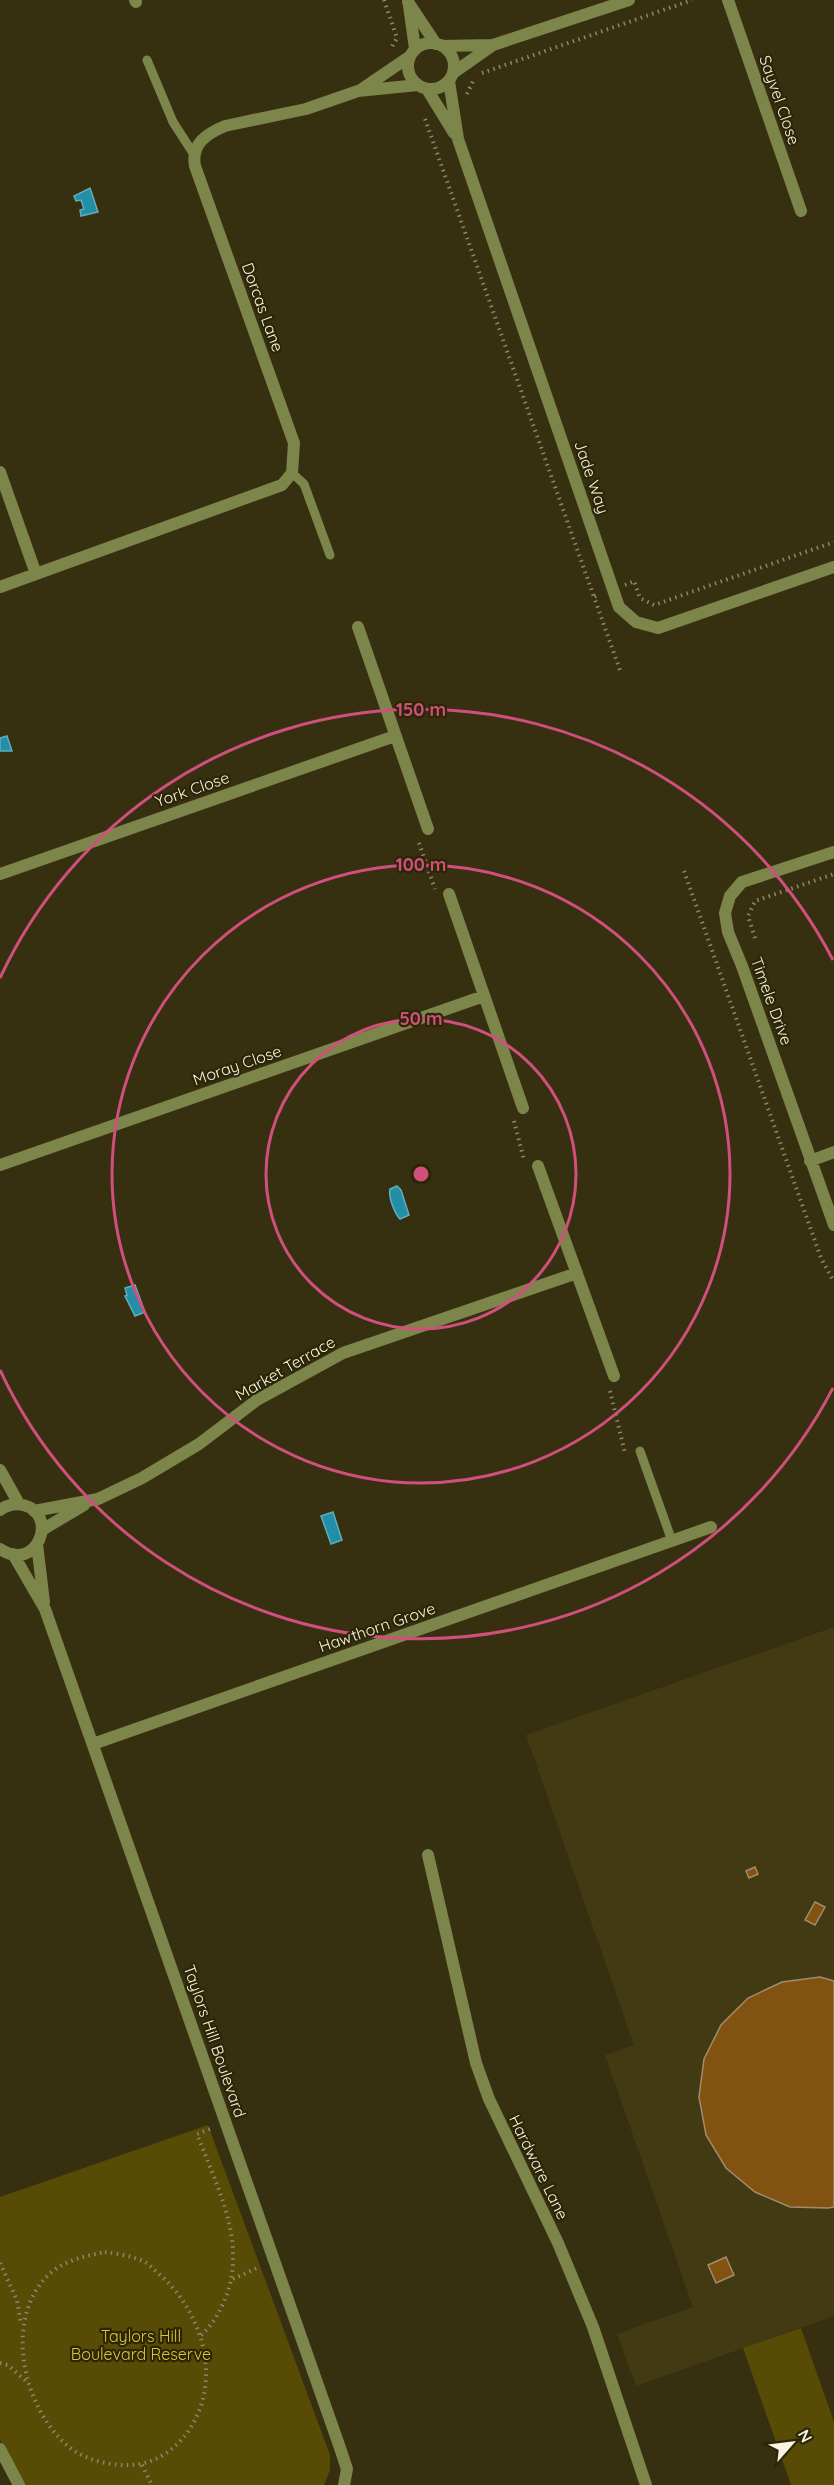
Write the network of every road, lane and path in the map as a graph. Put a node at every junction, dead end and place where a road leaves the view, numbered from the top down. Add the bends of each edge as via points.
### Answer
1 (384, 0) edge
2 (629, 0) edge
3 (692, 0) edge
4 (728, 0) edge
5 (408, 1) edge
6 (439, 45) junction
7 (493, 45) junction
8 (412, 53) junction
9 (147, 60) dead end
10 (392, 69) junction
11 (451, 77) junction
12 (422, 87) junction
13 (358, 91) junction
14 (452, 101) junction
15 (437, 106) junction
16 (458, 139) junction
17 (193, 153) junction
18 (801, 211) dead end
19 (0, 472) edge
20 (292, 473) junction
21 (834, 542) edge
22 (330, 555) dead end
23 (834, 567) edge
24 (36, 574) junction
25 (0, 586) edge
26 (613, 590) junction
27 (594, 597) junction
28 (358, 627) dead end
29 (621, 673) dead end
30 (395, 736) junction
31 (428, 829) joint
32 (834, 852) edge
33 (684, 871) dead end
34 (0, 874) edge
35 (834, 874) edge
36 (444, 897) joint
37 (756, 938) dead end
38 (484, 996) junction
39 (523, 1108) joint
40 (834, 1152) edge
41 (810, 1161) junction
42 (0, 1165) edge
43 (532, 1168) joint
44 (834, 1225) edge
45 (576, 1273) junction
46 (834, 1282) edge
47 (614, 1376) joint
48 (640, 1451) dead end
49 (645, 1463) junction
50 (0, 1470) edge
51 (93, 1500) junction
52 (19, 1504) junction
53 (0, 1510) edge
54 (34, 1511) junction
55 (711, 1527) dead end
56 (42, 1530) junction
57 (672, 1541) junction
58 (37, 1544) junction
59 (0, 1549) edge
60 (13, 1554) junction
61 (45, 1609) junction
62 (93, 1744) junction
63 (428, 1855) dead end
64 (226, 2124) junction
65 (275, 2260) junction
66 (0, 2263) edge
67 (233, 2279) junction
68 (22, 2326) junction
69 (201, 2335) junction
70 (0, 2362) edge
71 (27, 2382) junction
72 (0, 2449) edge
73 (142, 2465) junction
74 (19, 2485) edge
75 (152, 2485) edge
76 (344, 2485) edge
77 (646, 2485) edge

1 - 10 path via 397,38 388,55
2 - 7 street
3 - 14 path via 476,76 466,95
4 - 18 street, Sayvel Close
5 - 6 street
5 - 8 street
6 - 7 street
6 - 8 street via 429,43
6 - 11 street via 452,58
7 - 11 street
8 - 10 street
8 - 12 street via 409,73
9 - 17 lane, Dorcas Lane via 173,122
10 - 13 street
11 - 12 street via 439,88
11 - 14 street, Jade Way
12 - 13 street
12 - 15 street, Jade Way
13 - 17 street via 306,108 225,126 201,140
14 - 16 street, Jade Way
15 - 16 street, Jade Way
15 - 27 path via 422,111
16 - 26 street, Jade Way
17 - 20 street, Dorcas Lane via 294,443
19 - 24 street
20 - 22 lane via 304,484
20 - 24 street via 282,485
21 - 26 path via 654,605 640,598 634,581
23 - 26 street, Jade Way via 658,628 636,622 618,607
24 - 25 street
26 - 27 path
27 - 29 path
28 - 30 street
30 - 31 street
30 - 34 street, York Close
31 - 36 path via 416,834
32 - 41 street, Timele Drive via 742,882 730,896 725,913 728,932
33 - 46 path via 820,1258
35 - 37 path via 755,901 748,916
36 - 38 street
38 - 39 street
38 - 42 street, Moray Close
39 - 43 path via 512,1112
40 - 41 street
41 - 44 street, Timele Drive
43 - 45 street
45 - 47 street
45 - 51 street, Market Terrace via 343,1353 257,1400 199,1444 142,1478
47 - 49 path via 606,1379 627,1460 630,1468
48 - 49 lane
49 - 57 lane
50 - 52 street
51 - 54 street, Market Terrace
51 - 56 street, Market Terrace
52 - 53 street
52 - 54 street
54 - 56 street
55 - 57 street, Hawthorn Grove
56 - 58 street
57 - 62 street, Hawthorn Grove
58 - 60 street via 26,1553
58 - 61 street, Taylors Hill Boulevard
59 - 60 street
60 - 61 street, Taylors Hill Boulevard
61 - 62 street, Taylors Hill Boulevard
62 - 64 street, Taylors Hill Boulevard
63 - 77 street, Hardware Lane via 476,2063 593,2326
64 - 65 street, Taylors Hill Boulevard
64 - 67 path via 197,2134 230,2221
65 - 67 path
65 - 76 street, Taylors Hill Boulevard via 347,2469
66 - 68 path via 17,2300
67 - 69 path via 210,2327
68 - 69 path via 32,2298 54,2271 78,2257 105,2252 145,2263 163,2278 187,2305
68 - 71 path
69 - 73 path via 207,2381 194,2423 164,2455
70 - 71 path
71 - 73 path via 51,2429 74,2450 114,2465
72 - 74 street
73 - 75 path

